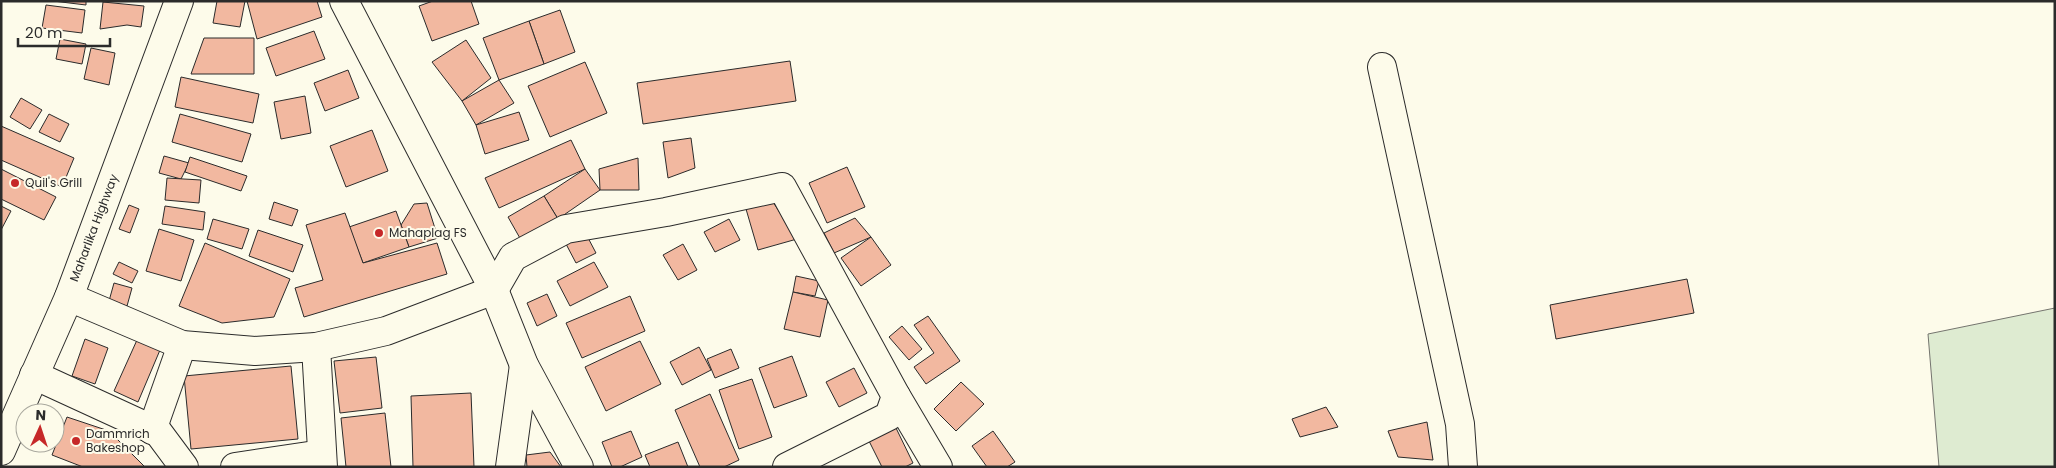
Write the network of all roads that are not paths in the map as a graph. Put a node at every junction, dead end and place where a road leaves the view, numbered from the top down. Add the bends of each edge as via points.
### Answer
1 (179, 1) edge
2 (344, 1) edge
3 (1382, 67) dead end
4 (494, 290) junction
5 (69, 296) junction
6 (182, 345) junction
7 (316, 347) junction
8 (524, 365) junction
9 (34, 375) junction
10 (896, 396) junction
11 (152, 430) junction
12 (1, 451) edge
13 (322, 460) edge
14 (184, 467) edge
15 (236, 467) edge
16 (510, 467) edge
17 (579, 467) edge
18 (787, 467) edge
19 (938, 467) edge
20 (1463, 467) edge

1 - 5 main road, Maharlika Highway
2 - 4 main road
3 - 20 main road via 1460,424
4 - 7 main road via 386,330
4 - 8 main road
4 - 10 main road via 513,257 566,229 782,187
5 - 6 main road
5 - 9 main road, Maharlika Highway
6 - 7 main road via 255,351
6 - 11 main road
7 - 13 main road
8 - 16 main road
8 - 17 main road
9 - 11 main road
9 - 12 main road, Maharlika Highway
10 - 18 main road via 890,416
10 - 19 main road
11 - 14 main road via 158,432
13 - 15 main road

